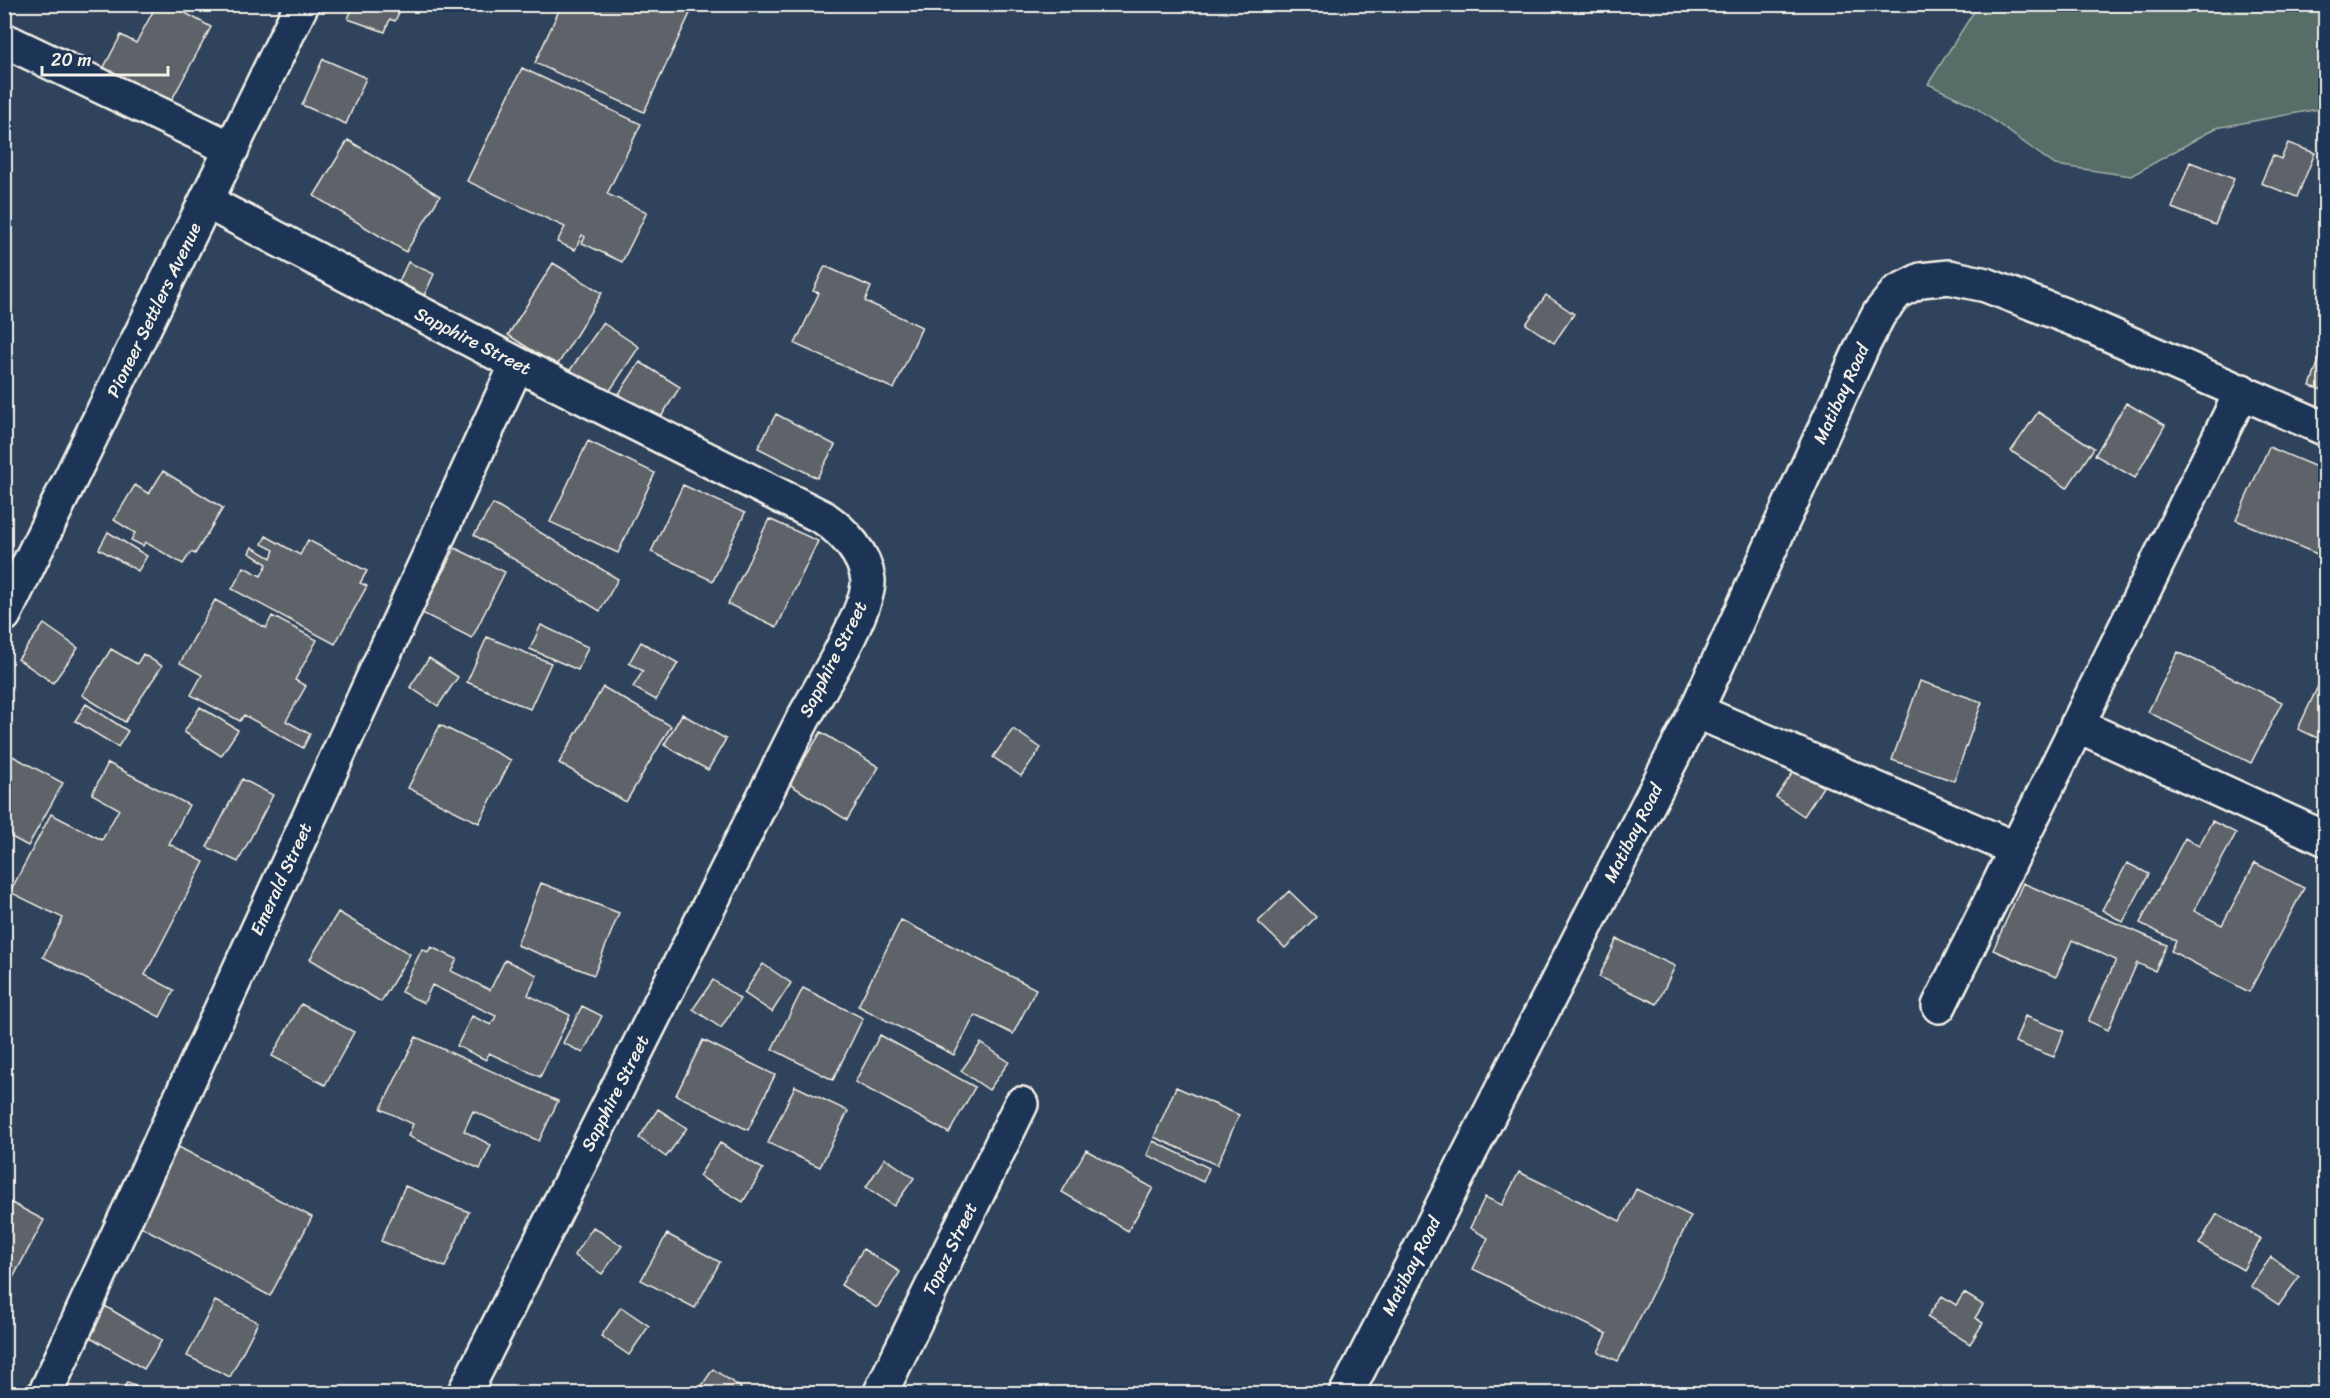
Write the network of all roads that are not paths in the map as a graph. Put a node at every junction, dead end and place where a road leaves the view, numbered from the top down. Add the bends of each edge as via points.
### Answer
1 (302, 4) edge
2 (4, 40) edge
3 (232, 148) junction
4 (207, 202) junction
5 (517, 364) junction
6 (2242, 391) junction
7 (2325, 429) edge
8 (4, 615) edge
9 (1696, 711) junction
10 (2077, 725) junction
11 (2325, 839) edge
12 (2016, 849) junction
13 (1939, 1006) dead end
14 (1021, 1104) dead end
15 (45, 1394) edge
16 (464, 1394) edge
17 (880, 1394) edge
18 (1346, 1394) edge

1 - 3 street, Pioneer Settlers Avenue
2 - 3 street
3 - 4 street, Pioneer Settlers Avenue
4 - 5 street, Sapphire Street
4 - 8 street, Pioneer Settlers Avenue
5 - 15 street, Emerald Street
5 - 16 street, Sapphire Street via 824,518 843,531 861,558 868,580 866,601
6 - 7 street
6 - 9 street, Matibay Road via 1986,285 1949,277 1921,280 1897,292 1879,314
6 - 10 street
9 - 12 street
9 - 18 street, Matibay Road
10 - 11 street
10 - 12 street
12 - 13 street
14 - 17 street, Topaz Street

